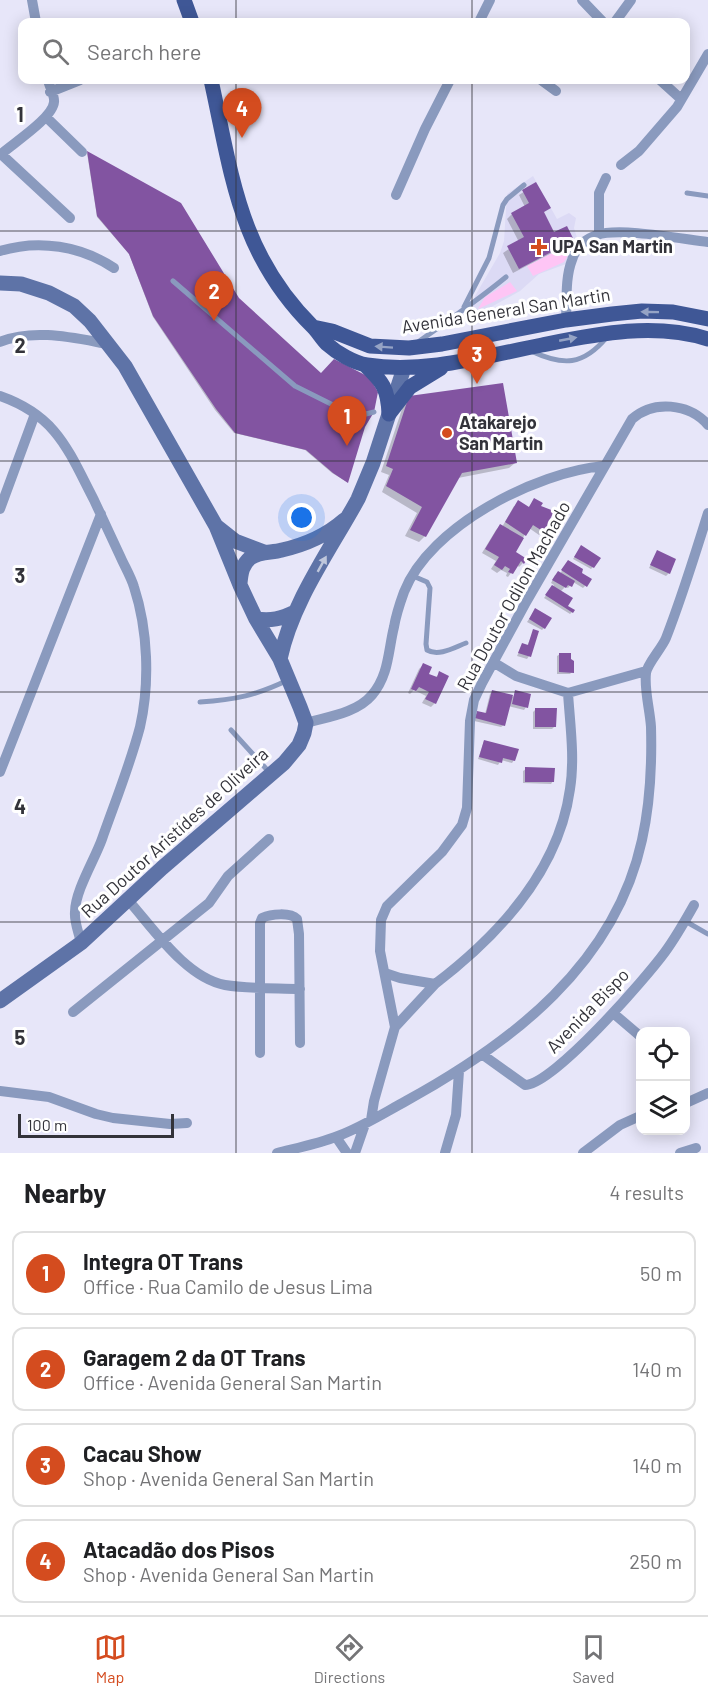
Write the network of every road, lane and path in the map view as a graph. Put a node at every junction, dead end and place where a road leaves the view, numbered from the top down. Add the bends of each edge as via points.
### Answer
1 (32, 0) edge
2 (184, 0) edge
3 (490, 0) edge
4 (582, 0) edge
5 (631, 0) edge
6 (35, 18) edge
7 (191, 18) edge
8 (482, 18) edge
9 (599, 18) edge
10 (618, 18) edge
11 (708, 54) edge
12 (49, 84) edge
13 (70, 84) edge
14 (212, 84) edge
15 (448, 84) edge
16 (546, 84) edge
17 (664, 84) edge
18 (556, 91) dead end
19 (50, 92) junction
20 (681, 99) junction
21 (49, 112) junction
22 (82, 152) dead end
23 (0, 154) edge
24 (621, 165) dead end
25 (606, 178) dead end
26 (525, 185) dead end
27 (687, 193) dead end
28 (396, 195) dead end
29 (708, 196) edge
30 (70, 218) dead end
31 (599, 234) junction
32 (708, 242) edge
33 (0, 252) edge
34 (114, 268) dead end
35 (506, 277) dead end
36 (173, 281) dead end
37 (0, 283) edge
38 (464, 307) junction
39 (708, 319) edge
40 (566, 320) junction
41 (313, 327) junction
42 (708, 339) edge
43 (0, 342) edge
44 (108, 344) junction
45 (442, 344) junction
46 (409, 348) junction
47 (449, 363) junction
48 (365, 364) junction
49 (404, 368) junction
50 (0, 396) edge
51 (381, 413) junction
52 (35, 414) junction
53 (708, 425) edge
54 (604, 466) junction
55 (0, 508) edge
56 (708, 513) edge
57 (101, 514) junction
58 (349, 516) junction
59 (216, 526) junction
60 (264, 552) junction
61 (413, 576) junction
62 (240, 585) junction
63 (295, 612) junction
64 (256, 619) junction
65 (466, 643) dead end
66 (280, 659) junction
67 (493, 662) junction
68 (646, 671) junction
69 (289, 680) junction
70 (568, 693) junction
71 (200, 702) dead end
72 (306, 723) junction
73 (231, 730) dead end
74 (0, 772) edge
75 (271, 774) junction
76 (269, 839) dead end
77 (128, 900) junction
78 (694, 905) dead end
79 (685, 921) junction
80 (708, 934) edge
81 (164, 940) junction
82 (81, 943) junction
83 (385, 973) junction
84 (435, 984) junction
85 (260, 987) junction
86 (300, 989) junction
87 (0, 1001) edge
88 (73, 1012) dead end
89 (613, 1013) junction
90 (395, 1027) junction
91 (636, 1033) edge
92 (300, 1042) dead end
93 (260, 1053) dead end
94 (483, 1055) junction
95 (459, 1071) junction
96 (0, 1091) edge
97 (708, 1093) edge
98 (690, 1101) edge
99 (636, 1118) edge
100 (368, 1122) junction
101 (187, 1124) dead end
102 (336, 1137) junction
103 (696, 1148) dead end
104 (277, 1153) edge
105 (348, 1153) edge
106 (355, 1153) edge
107 (445, 1153) edge
108 (583, 1153) edge
109 (680, 1153) edge

1 - 6 street
2 - 7 main road
3 - 8 street
4 - 9 street
5 - 10 street
11 - 20 street
12 - 19 street
13 - 19 street
14 - 41 main road, Avenida General San Martin via 243,219 282,293
15 - 28 street
16 - 18 street
17 - 20 street
19 - 21 street via 54,100
20 - 24 street via 644,146
21 - 22 street
21 - 23 street
23 - 30 street
25 - 31 street via 600,193
26 - 38 lane via 503,205 489,258
27 - 29 lane
31 - 32 street via 641,234
31 - 40 street via 583,242 572,260
33 - 34 street via 52,246 84,252
35 - 38 lane
36 - 51 lane via 295,386 341,409
37 - 44 main road via 21,284 50,293 74,306
38 - 46 lane
39 -> 40 main road, Avenida General San Martin via 673,312 642,312
40 - 45 main road, Avenida General San Martin
46 -> 41 main road, Avenida General San Martin via 370,346
41 - 48 main road, Avenida General San Martin via 327,344
42 - 47 main road, Avenida General San Martin via 671,332 611,332
43 - 44 street via 38,335
44 - 59 main road via 125,366
45 - 46 main road, Avenida General San Martin
45 - 49 main road
47 - 49 main road, Avenida General San Martin
47 - 51 main road via 424,376
48 - 49 main road, Avenida General San Martin
48 - 51 main road via 388,396
49 - 51 main road
50 - 52 street
51 - 58 main road via 366,481
52 - 55 street
52 - 57 street via 63,440
53 - 54 street, Rua Doutor Odilon Machado via 695,414 665,406 652,407 640,412 624,429
54 - 61 street via 550,479 488,507 442,538
54 - 67 street, Rua Doutor Odilon Machado
56 - 68 street via 671,626
57 - 74 street
57 - 82 street via 134,586 146,659 140,724 132,754 75,908
58 - 60 main road via 308,542
63 -> 58 main road
59 - 60 main road via 235,541
59 - 62 main road
60 - 62 main road via 243,565
61 - 65 lane via 427,582 430,588 428,650 439,653
61 - 72 street via 405,590 387,668 378,687 354,708
62 - 64 main road
63 - 64 main road via 282,618
63 - 66 main road
64 - 66 main road
66 - 69 main road
67 - 70 street via 516,676
67 - 83 street, Rua Doutor Odilon Machado via 474,700 470,721 467,808 462,825 442,852 387,906 379,936
68 - 70 street
68 - 94 street via 650,779 642,840 622,900 608,929 579,969
69 - 71 lane via 242,698
69 - 72 main road
70 - 84 street via 570,789 562,826 548,860 506,918
72 - 75 main road, Rua Doutor Aristídes de Oliveira via 298,746
73 - 75 lane
75 - 77 main road, Rua Doutor Aristídes de Oliveira
76 - 81 street via 228,876 209,903
77 - 81 street
77 - 82 main road, Rua Doutor Aristídes de Oliveira
78 - 79 street, Avenida Bispo
79 - 80 lane
79 - 89 street, Avenida Bispo
81 - 85 street via 203,976 223,984
81 - 88 street
82 - 87 main road, Rua Doutor Aristídes de Oliveira
83 - 84 street
83 - 90 street, Rua Doutor Odilon Machado
84 - 90 street
85 - 86 street
85 - 86 street via 260,921 266,916 290,915 296,917 298,925
85 - 93 street
86 - 92 street
89 - 91 street
89 - 94 street, Avenida Bispo via 567,1059 532,1085 518,1082
90 - 100 street, Rua Doutor Odilon Machado
94 - 95 street
95 - 100 street
95 - 107 street via 456,1115
96 - 101 street via 49,1097 113,1118
97 - 98 street
99 - 108 street
100 - 102 street
100 - 106 street, Rua Doutor Odilon Machado
102 - 104 street
102 - 105 street
103 - 109 street

